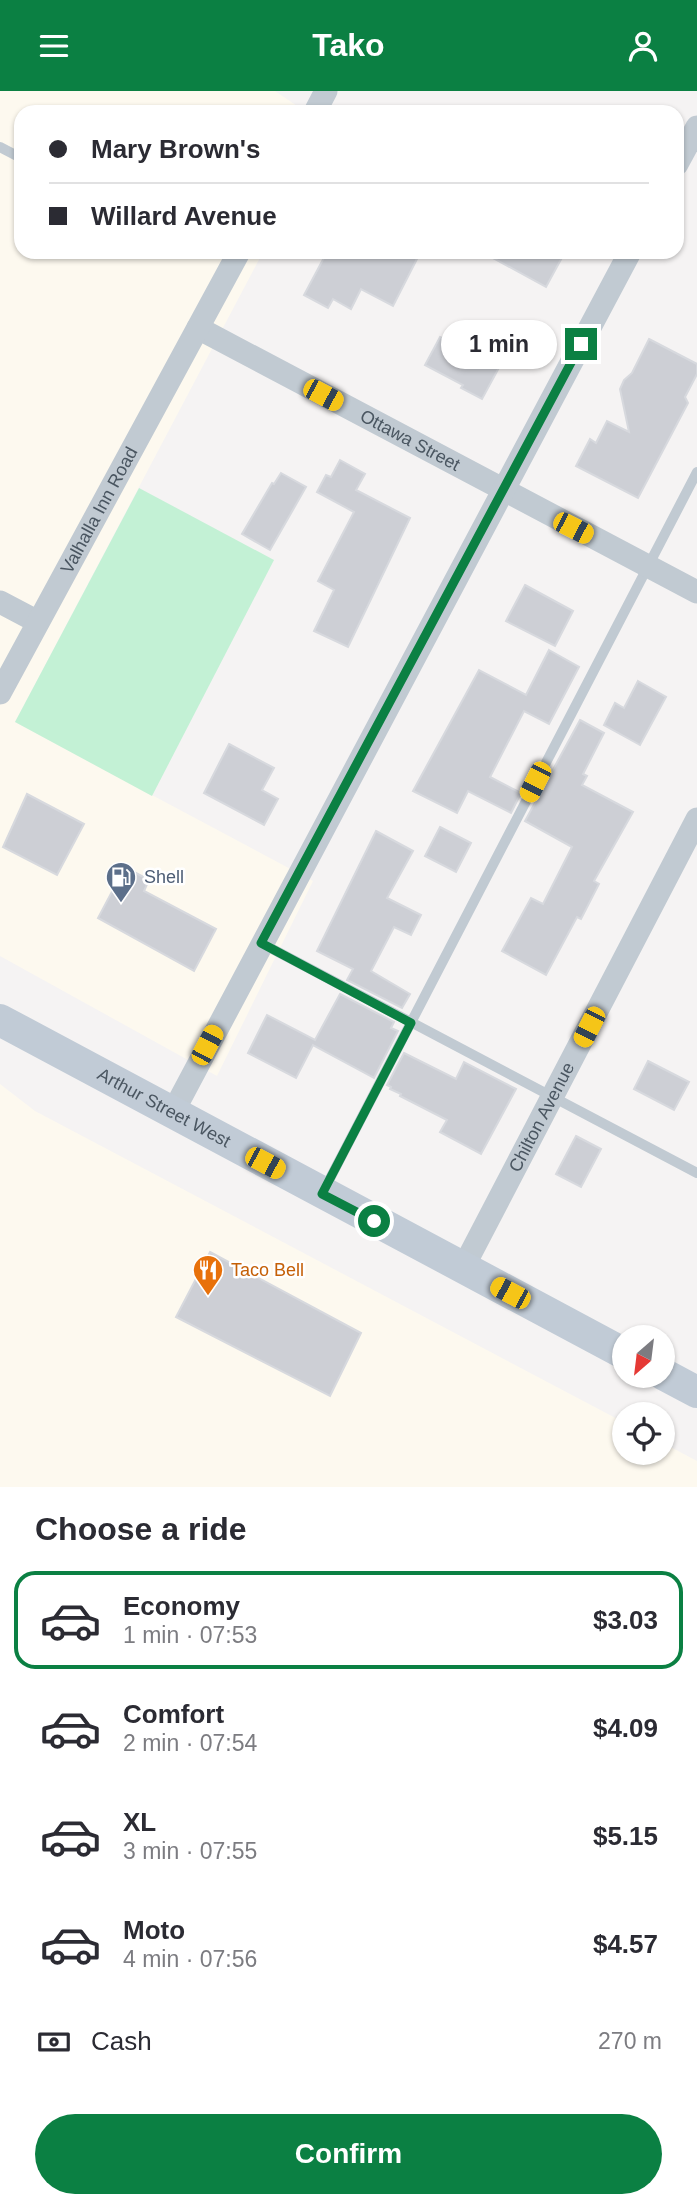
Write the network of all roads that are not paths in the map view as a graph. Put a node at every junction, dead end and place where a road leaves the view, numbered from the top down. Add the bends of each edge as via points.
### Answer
1 (697, 127) edge
2 (684, 151) edge
3 (235, 259) edge
4 (626, 259) edge
5 (198, 328) junction
6 (697, 472) edge
7 (502, 491) junction
8 (647, 566) junction
9 (697, 592) edge
10 (0, 603) edge
11 (38, 622) junction
12 (0, 693) edge
13 (697, 819) edge
14 (261, 943) junction
15 (0, 1020) edge
16 (411, 1023) junction
17 (552, 1097) junction
18 (172, 1114) junction
19 (697, 1173) edge
20 (322, 1194) junction
21 (464, 1268) junction
22 (612, 1347) edge
23 (676, 1381) edge
24 (697, 1392) edge

1 - 2 street
3 - 5 street
4 - 7 street
5 - 7 street, Ottawa Street
5 - 11 street, Valhalla Inn Road
6 - 8 lane
7 - 8 street, Ottawa Street
7 - 14 street
8 - 9 street, Ottawa Street
8 - 16 lane
10 - 11 street
11 - 12 street, Valhalla Inn Road
13 - 17 street, Chilton Avenue
14 - 16 lane
14 - 18 street
15 - 18 main road, Arthur Street West
16 - 17 lane
16 - 20 lane
17 - 19 lane
17 - 21 street, Chilton Avenue
18 - 20 main road, Arthur Street West
20 - 21 main road, Arthur Street West
21 - 22 main road, Arthur Street West
23 - 24 main road

